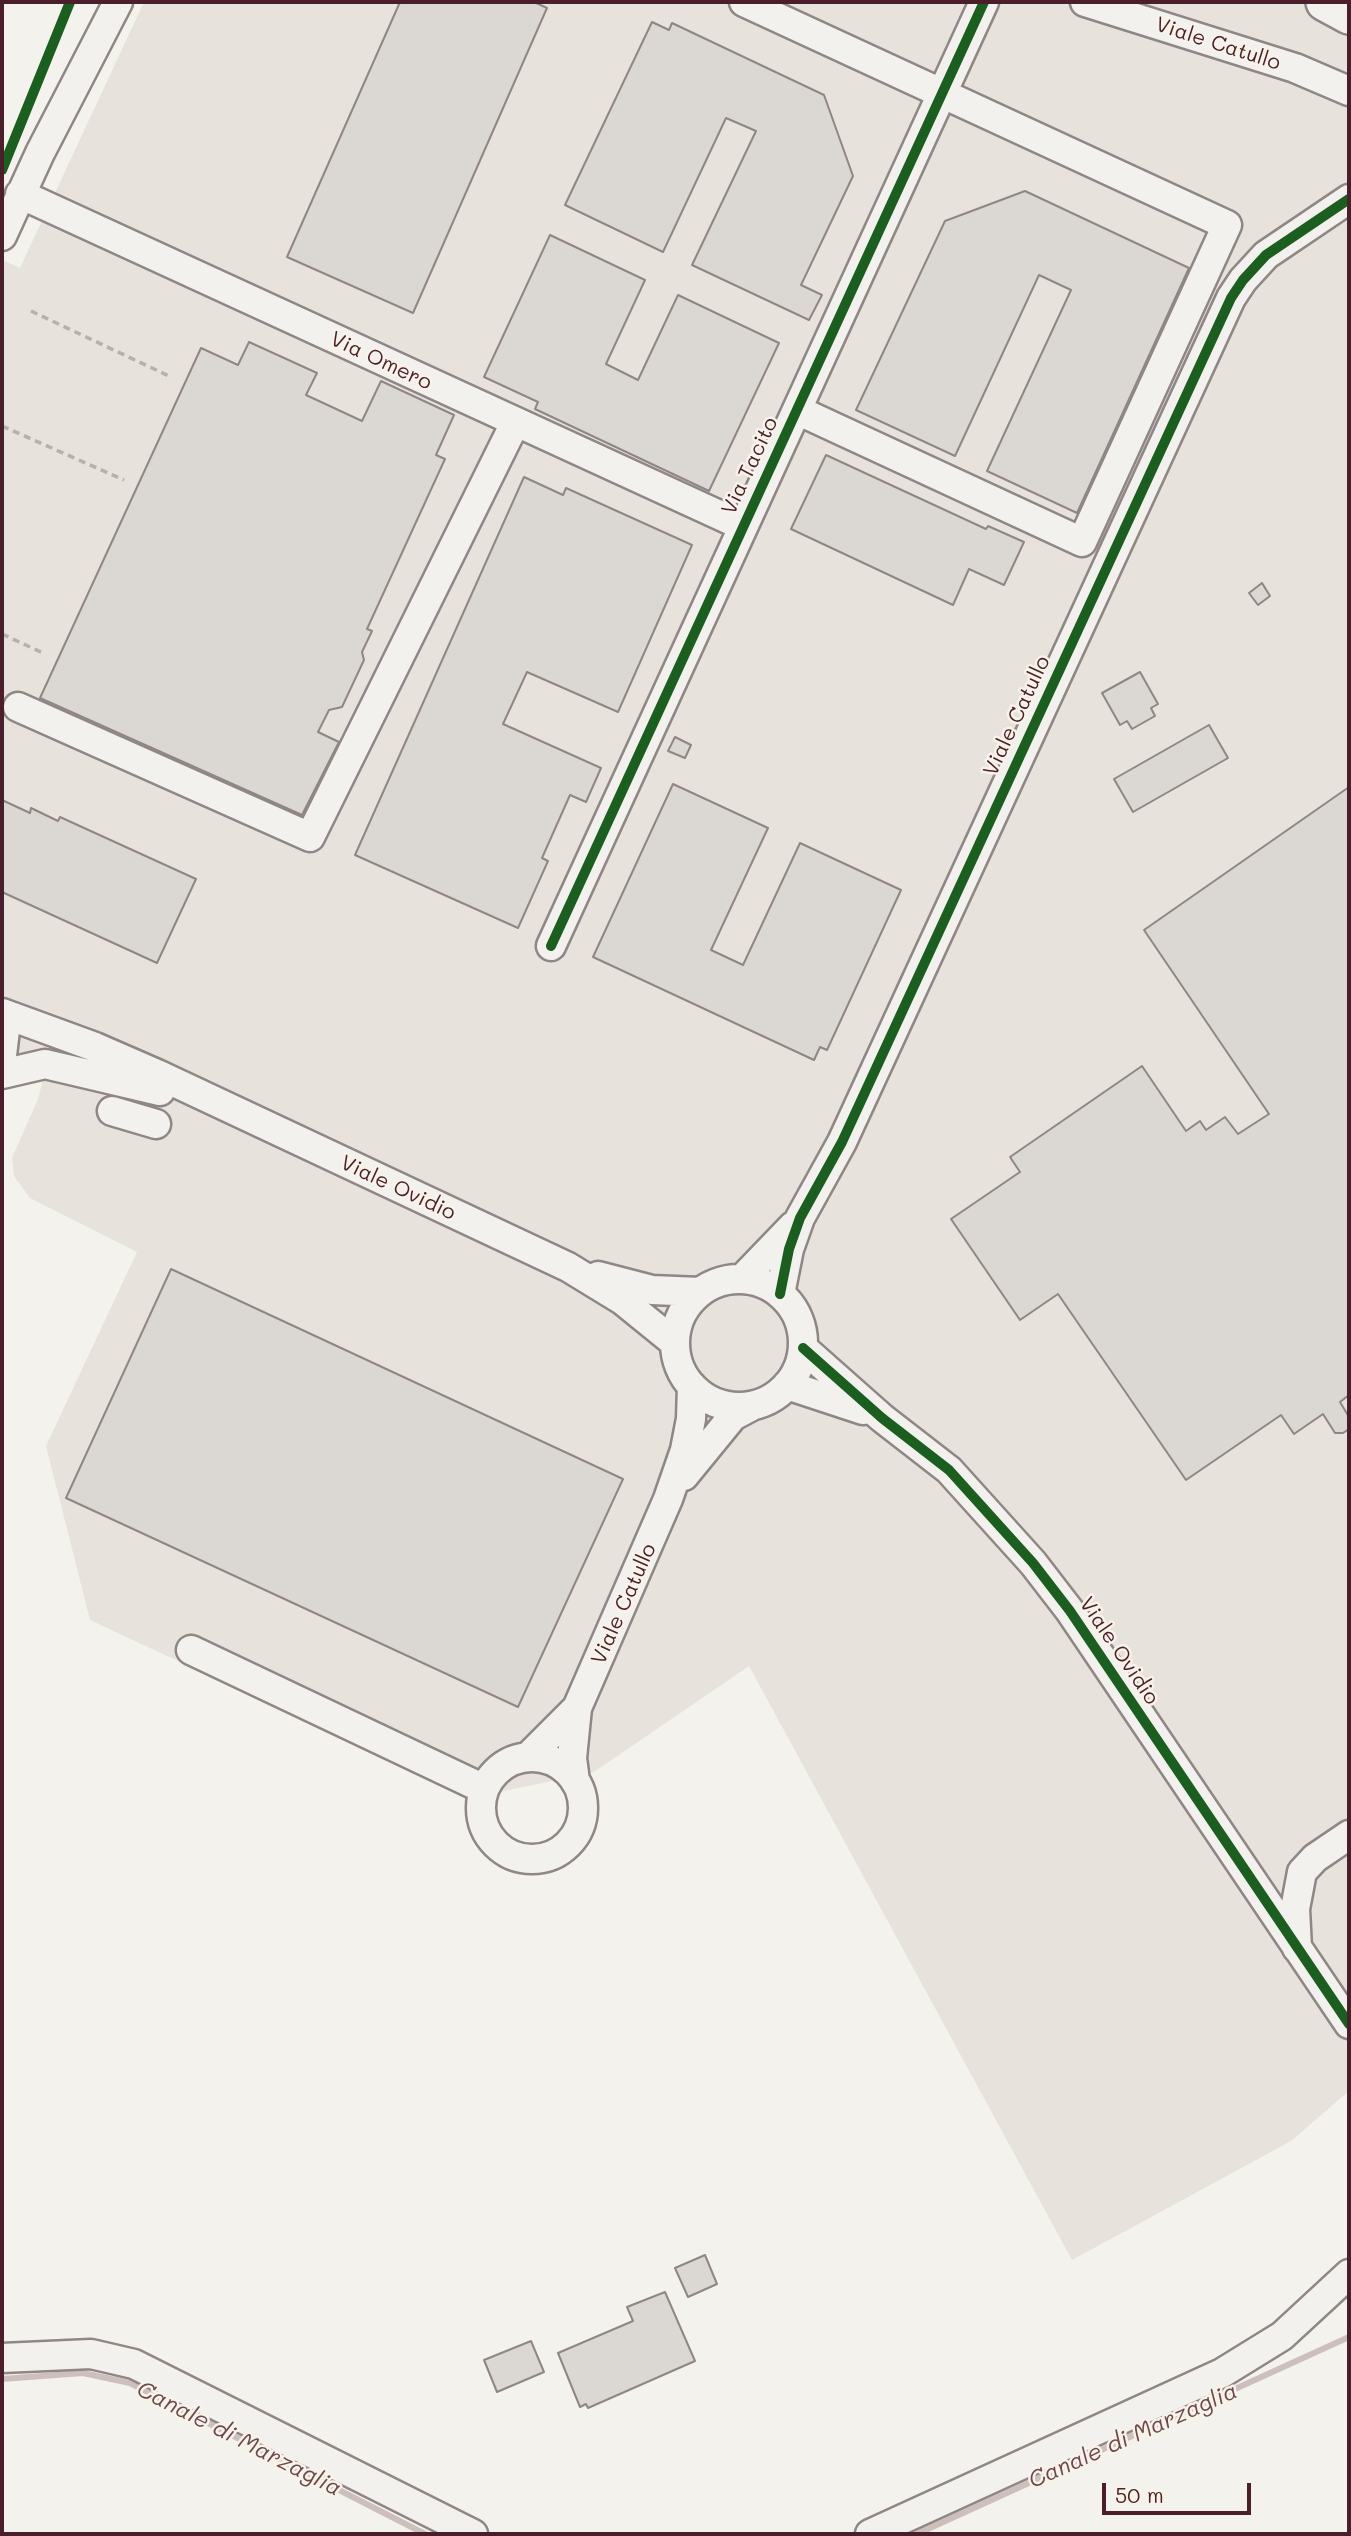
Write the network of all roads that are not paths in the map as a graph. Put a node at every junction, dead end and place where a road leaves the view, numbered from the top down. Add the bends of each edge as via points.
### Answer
1 (99, 2) edge
2 (118, 2) edge
3 (744, 2) edge
4 (984, 2) edge
5 (1085, 2) edge
6 (1325, 2) edge
7 (1349, 15) edge
8 (1349, 91) edge
9 (942, 93) junction
10 (40, 153) junction
11 (20, 194) junction
12 (1349, 199) edge
13 (2, 236) edge
14 (796, 410) junction
15 (515, 423) junction
16 (743, 526) junction
17 (18, 707) dead end
18 (551, 946) dead end
19 (2, 1014) edge
20 (2, 1055) edge
21 (2, 1074) edge
22 (227, 1108) junction
23 (112, 1111) dead end
24 (156, 1124) dead end
25 (800, 1218) junction
26 (568, 1267) junction
27 (742, 1279) junction
28 (700, 1292) junction
29 (780, 1294) junction
30 (675, 1343) junction
31 (803, 1348) junction
32 (787, 1385) junction
33 (692, 1386) junction
34 (752, 1406) junction
35 (882, 1418) junction
36 (668, 1499) junction
37 (191, 1650) dead end
38 (577, 1708) junction
39 (528, 1757) junction
40 (575, 1781) junction
41 (484, 1789) junction
42 (1346, 1843) edge
43 (1297, 1948) junction
44 (1349, 2024) edge
45 (1349, 2274) edge
46 (2, 2358) edge
47 (473, 2534) edge
48 (871, 2534) edge

1 - 10 street
2 - 10 street
3 - 9 street
4 - 9 street, Via Tacito
5 - 8 street, Viale Catullo via 1295,68
6 - 7 main road
9 - 14 street, Via Tacito
9 - 14 street via 1227,225 1082,542
10 - 11 street
11 - 13 street
11 - 15 street, Via Omero
12 - 25 street, Viale Catullo via 1266,255 1231,298 848,1129
14 - 16 street, Via Tacito
15 - 16 street, Via Omero
15 - 17 street via 310,837
16 - 18 street, Via Tacito
19 - 20 street
19 - 22 street, Viale Ovidio via 95,1047
21 - 22 street, Viale Ovidio via 60,1065
22 - 26 street, Viale Ovidio
23 - 24 street
25 - 27 street, Viale Catullo
25 - 29 street, Viale Catullo
26 - 28 street, Viale Ovidio via 652,1290
26 - 30 street, Viale Ovidio via 622,1300
27 - 28 street via 720,1282
27 - 29 street via 762,1283
28 - 30 street via 678,1324
29 - 31 street via 793,1309
30 - 33 street via 677,1359
31 - 32 street
31 - 35 street, Viale Ovidio
32 - 34 street
32 - 35 street, Viale Ovidio
33 - 34 street via 719,1404
33 - 36 street, Viale Catullo via 685,1450
34 - 36 street, Viale Catullo via 733,1416
35 - 43 street, Viale Ovidio via 949,1469 1033,1563
36 - 38 street, Viale Catullo
37 - 41 street
38 - 39 street, Viale Catullo
38 - 40 street, Viale Catullo via 572,1758
39 - 40 street via 555,1762
39 - 41 street, Viale Catullo via 497,1770
40 - 41 street, Viale Catullo via 583,1805 578,1831 561,1850 537,1859 512,1855 491,1839 481,1815
42 - 43 street via 1302,1872 1295,1909
43 - 44 street, Viale Ovidio
45 - 48 street via 1282,2336 1222,2373
46 - 47 street via 91,2354 134,2364

